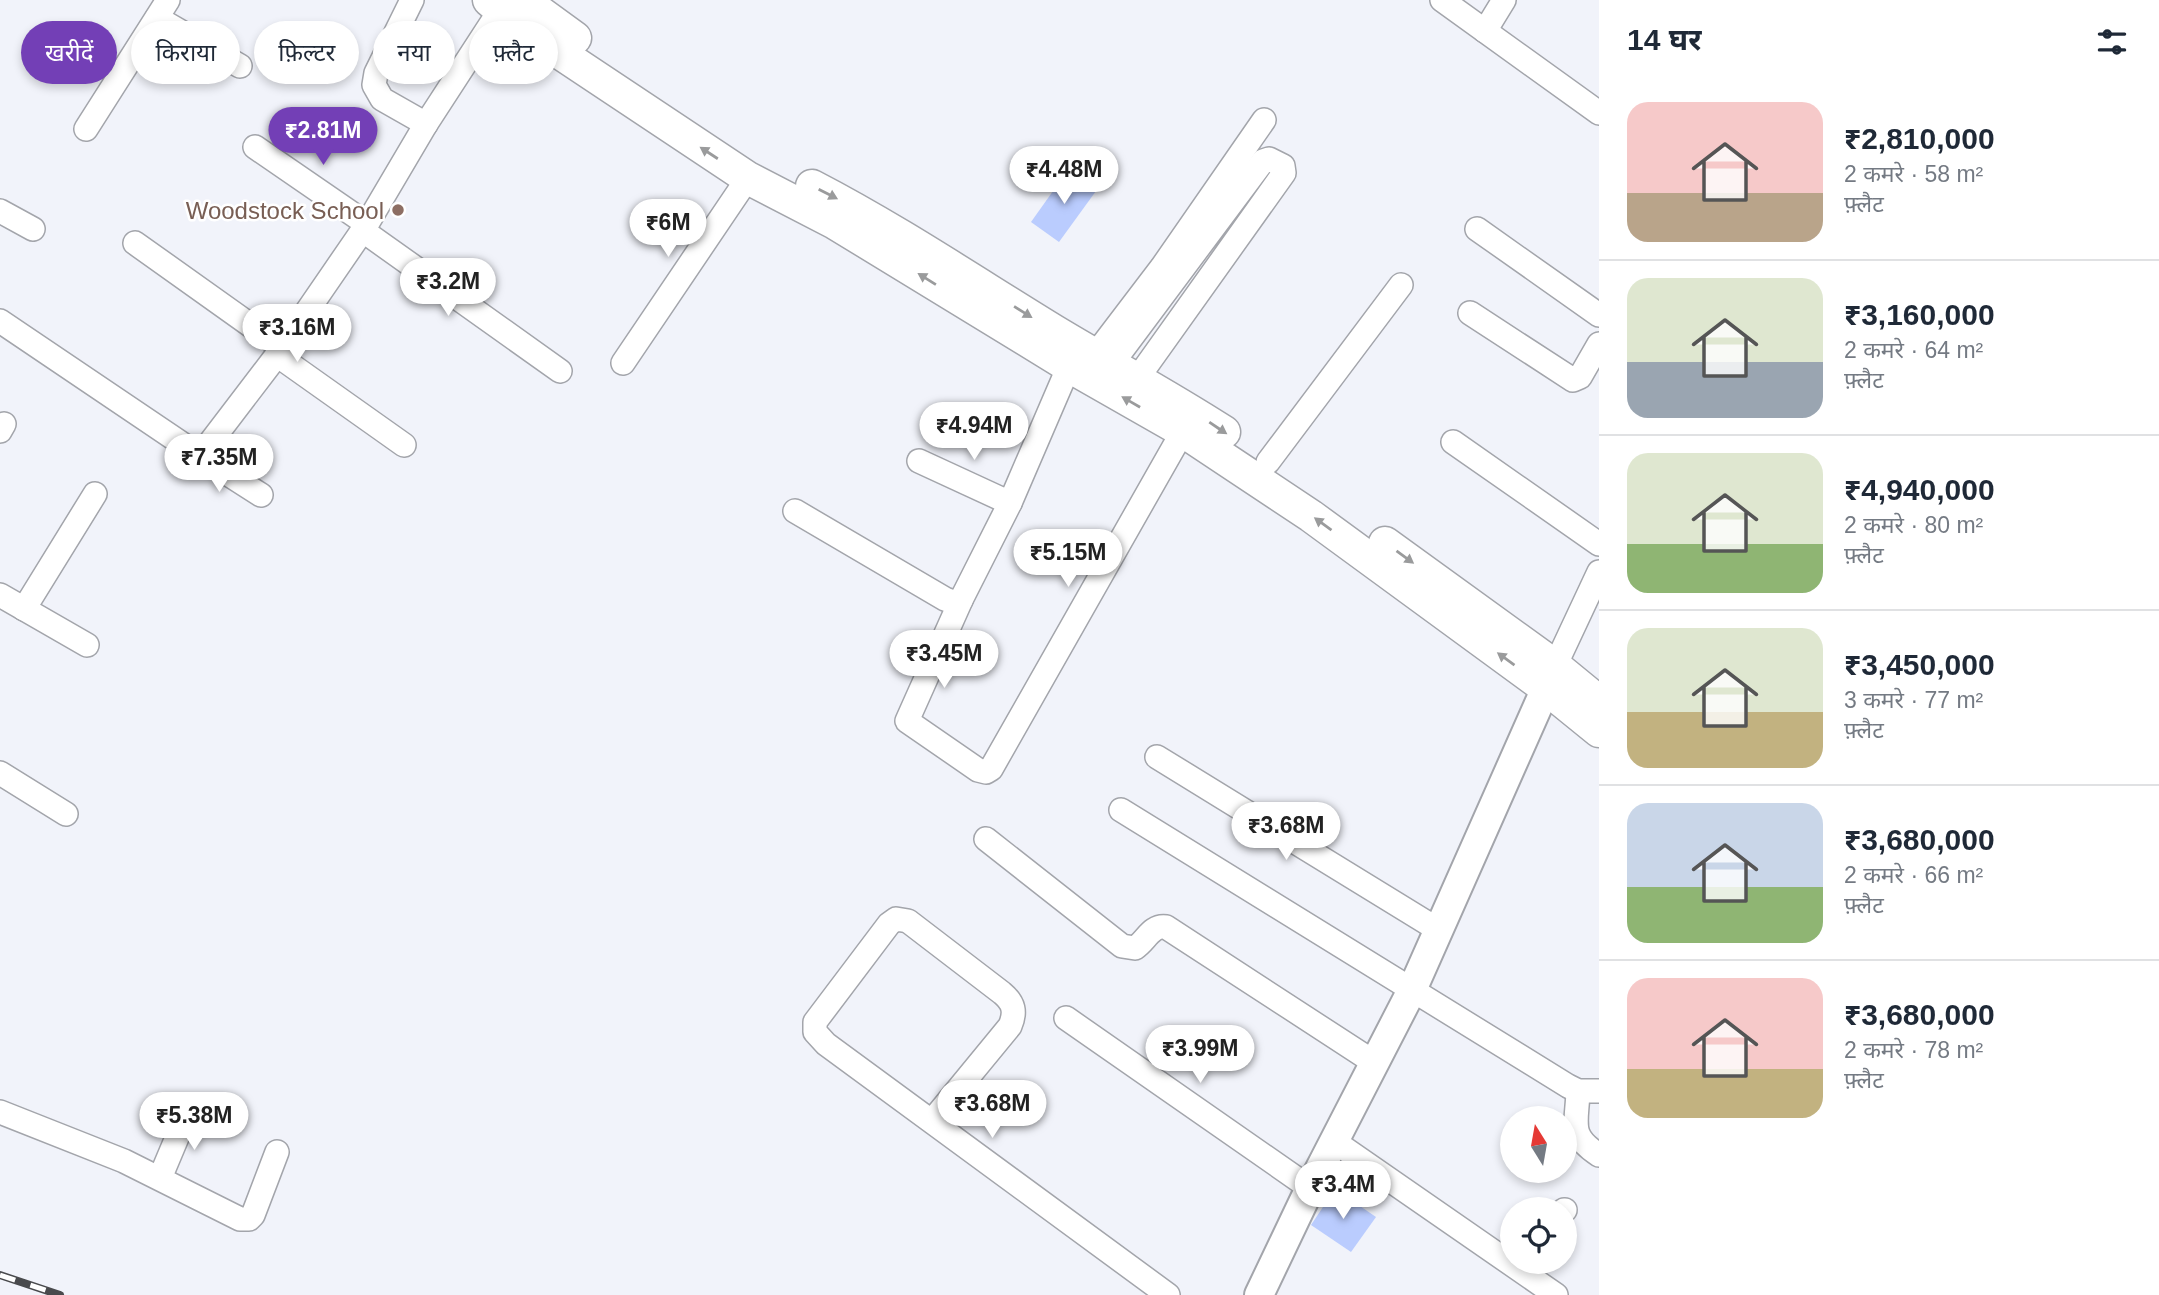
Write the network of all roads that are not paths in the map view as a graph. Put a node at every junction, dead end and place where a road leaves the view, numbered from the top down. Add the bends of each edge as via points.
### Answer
1 (412, 0) edge
2 (1442, 0) edge
3 (1504, 0) edge
4 (518, 8) edge
5 (162, 9) edge
6 (178, 21) edge
7 (1485, 31) junction
8 (1599, 113) edge
9 (1264, 120) dead end
10 (426, 124) junction
11 (86, 129) dead end
12 (255, 147) dead end
13 (748, 177) junction
14 (0, 211) edge
15 (364, 227) junction
16 (33, 229) dead end
17 (1477, 229) dead end
18 (135, 243) dead end
19 (1401, 285) dead end
20 (1470, 313) dead end
21 (1599, 315) edge
22 (0, 321) edge
23 (1599, 344) edge
24 (279, 351) junction
25 (1099, 362) junction
26 (623, 363) dead end
27 (560, 370) dead end
28 (1183, 431) junction
29 (1453, 442) dead end
30 (404, 445) dead end
31 (200, 456) junction
32 (919, 461) dead end
33 (1268, 461) junction
34 (95, 494) dead end
35 (261, 495) dead end
36 (1010, 503) junction
37 (795, 511) dead end
38 (1599, 544) edge
39 (1599, 572) edge
40 (0, 595) edge
41 (961, 600) junction
42 (24, 609) junction
43 (87, 645) dead end
44 (1550, 677) junction
45 (1599, 702) edge
46 (1599, 731) edge
47 (1157, 757) dead end
48 (0, 774) edge
49 (1121, 810) dead end
50 (66, 814) dead end
51 (986, 839) dead end
52 (1437, 929) junction
53 (1412, 990) junction
54 (1066, 1018) dead end
55 (1375, 1063) junction
56 (1589, 1091) edge
57 (189, 1109) dead end
58 (0, 1112) edge
59 (932, 1121) junction
60 (1335, 1142) junction
61 (278, 1152) dead end
62 (1599, 1155) edge
63 (160, 1178) junction
64 (1310, 1188) junction
65 (1500, 1251) edge
66 (1531, 1274) edge
67 (1168, 1295) edge
68 (1259, 1295) edge
69 (1556, 1295) edge

1 - 10 street via 374,85 382,99
2 - 7 street
3 - 7 street
4 - 10 street
13 -> 4 highway
4 -> 25 highway via 760,159 854,208
5 - 6 street
5 - 11 street
7 - 8 street
9 - 25 street
10 - 15 street
12 - 15 street
25 -> 13 highway
13 - 26 street
14 - 16 street
15 - 24 street
15 - 27 street
17 - 21 street
18 - 24 street
19 - 33 street
20 - 23 street via 1573,380 1580,377
22 - 31 street
24 - 30 street
24 - 31 street
25 - 25 street via 1284,173 1283,166 1269,159 1263,162
28 -> 25 highway
25 -> 33 highway via 1185,406
25 - 36 street
28 - 41 street via 986,772 907,721
44 -> 28 highway
29 - 38 street
31 - 35 street
32 - 36 street
33 -> 44 highway via 1325,499
34 - 42 street
36 - 41 street
37 - 41 street via 945,599
39 - 44 street
40 - 42 street
42 - 43 street
44 - 45 highway
44 - 46 highway
44 - 52 main road
47 - 52 street
48 - 50 street
49 - 53 street
51 - 55 street via 1122,946 1135,948 1154,929 1165,927
52 - 53 main road
53 - 55 main road
53 - 56 street
54 - 64 street
55 - 60 main road
56 - 62 street via 1577,1135
57 - 63 street
58 - 63 street
59 - 59 street via 814,1032 815,1022 896,919 908,920 1008,998 1014,1011 1010,1026
59 - 67 street
60 - 64 main road
60 - 65 street
61 - 63 street via 249,1219 240,1219
64 - 68 main road
66 - 69 street

